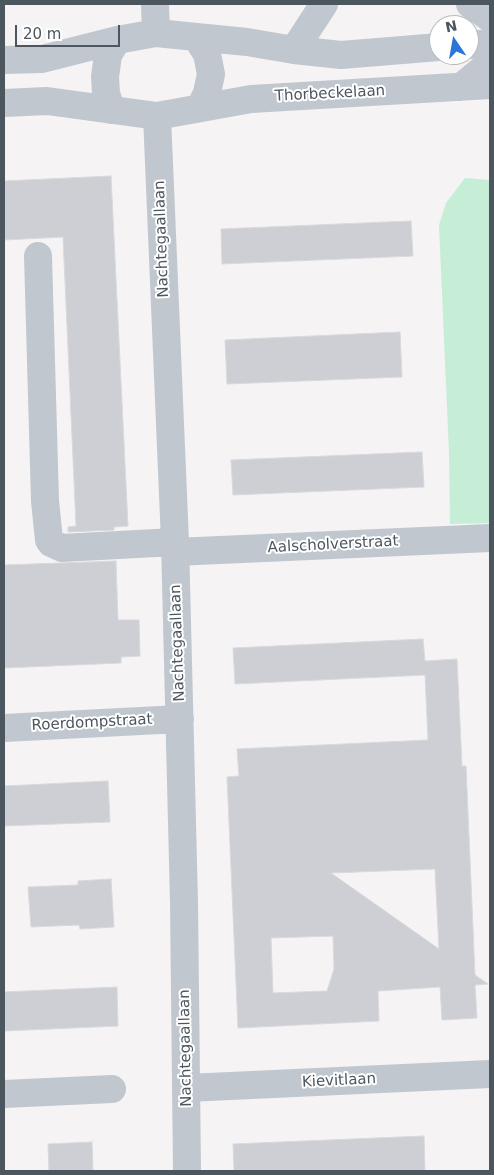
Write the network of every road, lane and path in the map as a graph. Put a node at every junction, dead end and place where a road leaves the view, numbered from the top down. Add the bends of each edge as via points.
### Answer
1 (156, 4) edge
2 (324, 4) edge
3 (470, 4) edge
4 (490, 18) edge
5 (156, 33) junction
6 (196, 37) junction
7 (116, 40) junction
8 (429, 48) edge
9 (294, 50) junction
10 (4, 60) edge
11 (490, 63) edge
12 (490, 85) edge
13 (461, 87) junction
14 (4, 102) edge
15 (200, 108) junction
16 (110, 110) junction
17 (157, 116) junction
18 (38, 256) dead end
19 (490, 538) edge
20 (175, 547) junction
21 (180, 718) junction
22 (4, 728) edge
23 (490, 1074) edge
24 (187, 1088) junction
25 (112, 1089) dead end
26 (4, 1094) edge
27 (187, 1171) edge

1 - 5 street
2 - 9 street
3 - 4 street
5 - 6 street
5 - 7 street
6 - 9 street
6 - 15 street via 207,54 211,74
7 - 10 street via 42,58
7 - 16 street via 108,55 105,77
8 - 9 street via 341,55
11 - 13 street
12 - 13 street, Thorbeckelaan
13 - 15 street, Thorbeckelaan via 251,99
14 - 16 street, Thorbeckelaan via 47,101
15 - 17 street, Thorbeckelaan
16 - 17 street, Thorbeckelaan
17 - 20 street, Nachtegaallaan
18 - 20 street, Aalscholverstraat via 49,540 62,548
19 - 20 street, Aalscholverstraat
20 - 21 street, Nachtegaallaan
21 - 22 street, Roerdompstraat
21 - 24 street, Nachtegaallaan
23 - 24 street, Kievitlaan
24 - 27 street, Nachtegaallaan
25 - 26 street

